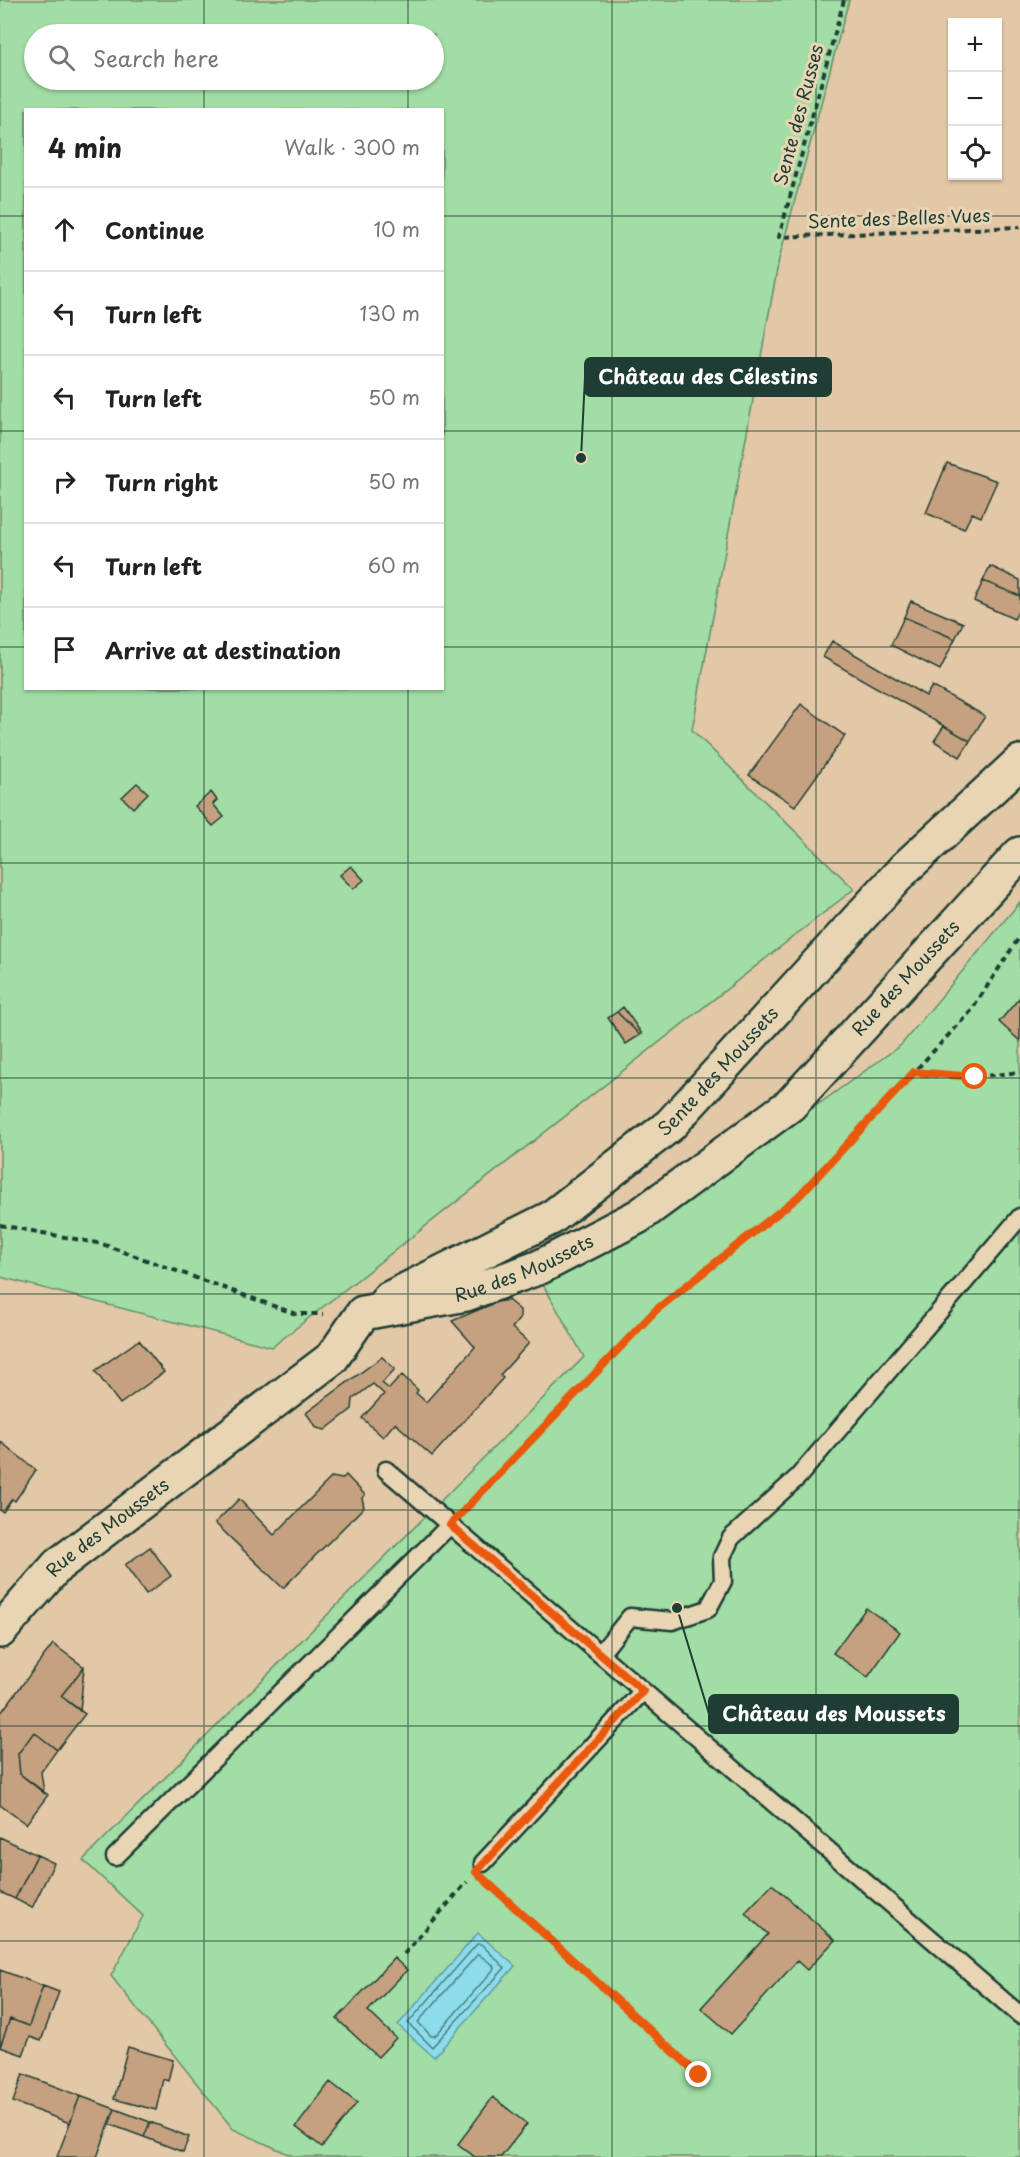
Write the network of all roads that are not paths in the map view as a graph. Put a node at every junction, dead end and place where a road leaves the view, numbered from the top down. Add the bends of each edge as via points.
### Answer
1 (1020, 762) edge
2 (1020, 854) edge
3 (1020, 1217) edge
4 (363, 1313) junction
5 (386, 1470) dead end
6 (450, 1525) junction
7 (0, 1631) edge
8 (600, 1654) junction
9 (643, 1691) junction
10 (115, 1857) dead end
11 (480, 1868) road end
12 (1020, 2014) edge

1 - 4 street, Sente des Moussets via 905,868 670,1125 551,1218 417,1282
2 - 4 street, Rue des Moussets via 790,1105 639,1216 540,1267 466,1294
3 - 8 lane via 798,1477 731,1538 722,1557 723,1581 708,1609 672,1621 630,1617
4 - 7 street, Rue des Moussets via 332,1358 58,1565
5 - 6 lane
6 - 8 lane
6 - 10 lane
8 - 9 lane
9 - 11 lane
9 - 12 lane

